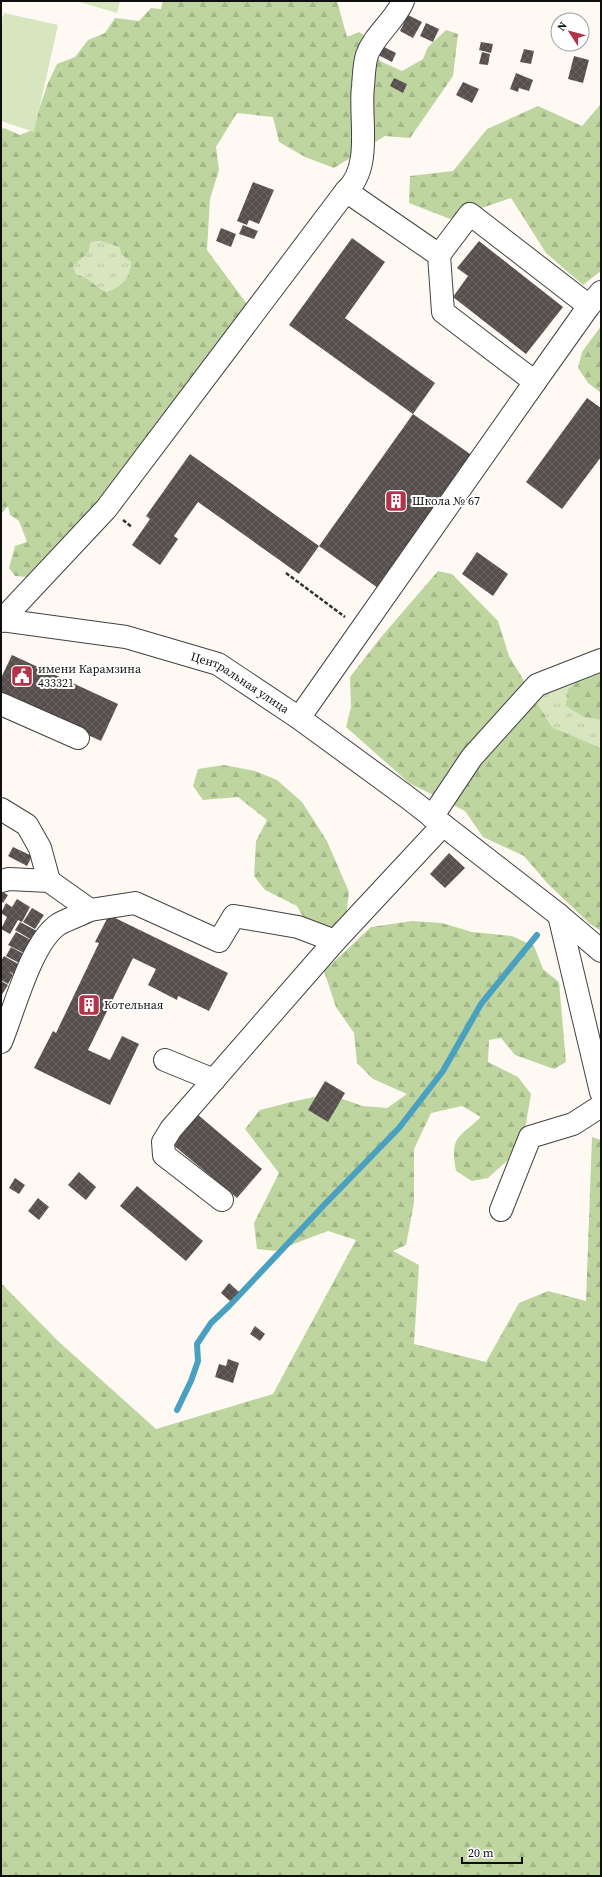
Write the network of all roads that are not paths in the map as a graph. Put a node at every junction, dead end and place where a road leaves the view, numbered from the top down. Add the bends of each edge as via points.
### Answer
1 (403, 1) edge
2 (346, 192) junction
3 (439, 254) junction
4 (595, 299) edge
5 (535, 382) junction
6 (1, 621) edge
7 (601, 660) edge
8 (1, 704) edge
9 (299, 718) junction
10 (78, 738) dead end
11 (1, 809) edge
12 (438, 821) junction
13 (1, 881) edge
14 (49, 882) junction
15 (90, 910) junction
16 (559, 915) junction
17 (335, 941) junction
18 (601, 951) edge
19 (2, 1036) edge
20 (165, 1060) dead end
21 (214, 1080) junction
22 (601, 1092) edge
23 (601, 1106) edge
24 (222, 1200) dead end
25 (501, 1210) dead end

1 - 2 street via 368,55 363,88 361,167 354,184
2 - 3 street
2 - 6 street via 106,509
3 - 4 street via 470,214
3 - 5 street via 443,312
4 - 5 street
5 - 9 street
6 - 9 street, Центральная улица via 126,638 218,664
7 - 12 street via 537,686 472,757
8 - 10 street
9 - 12 street, Центральная улица
11 - 14 street via 27,825 40,848
12 - 16 street, Центральная улица
12 - 17 street
13 - 14 street via 10,879
14 - 15 street
15 - 17 street via 135,903 219,941 234,916 298,927
15 - 19 street via 58,925 41,944
16 - 18 street, Центральная улица
16 - 22 street
17 - 21 street
20 - 21 street
21 - 24 street via 171,1129 163,1142 164,1155
23 - 25 street via 573,1124 530,1137

